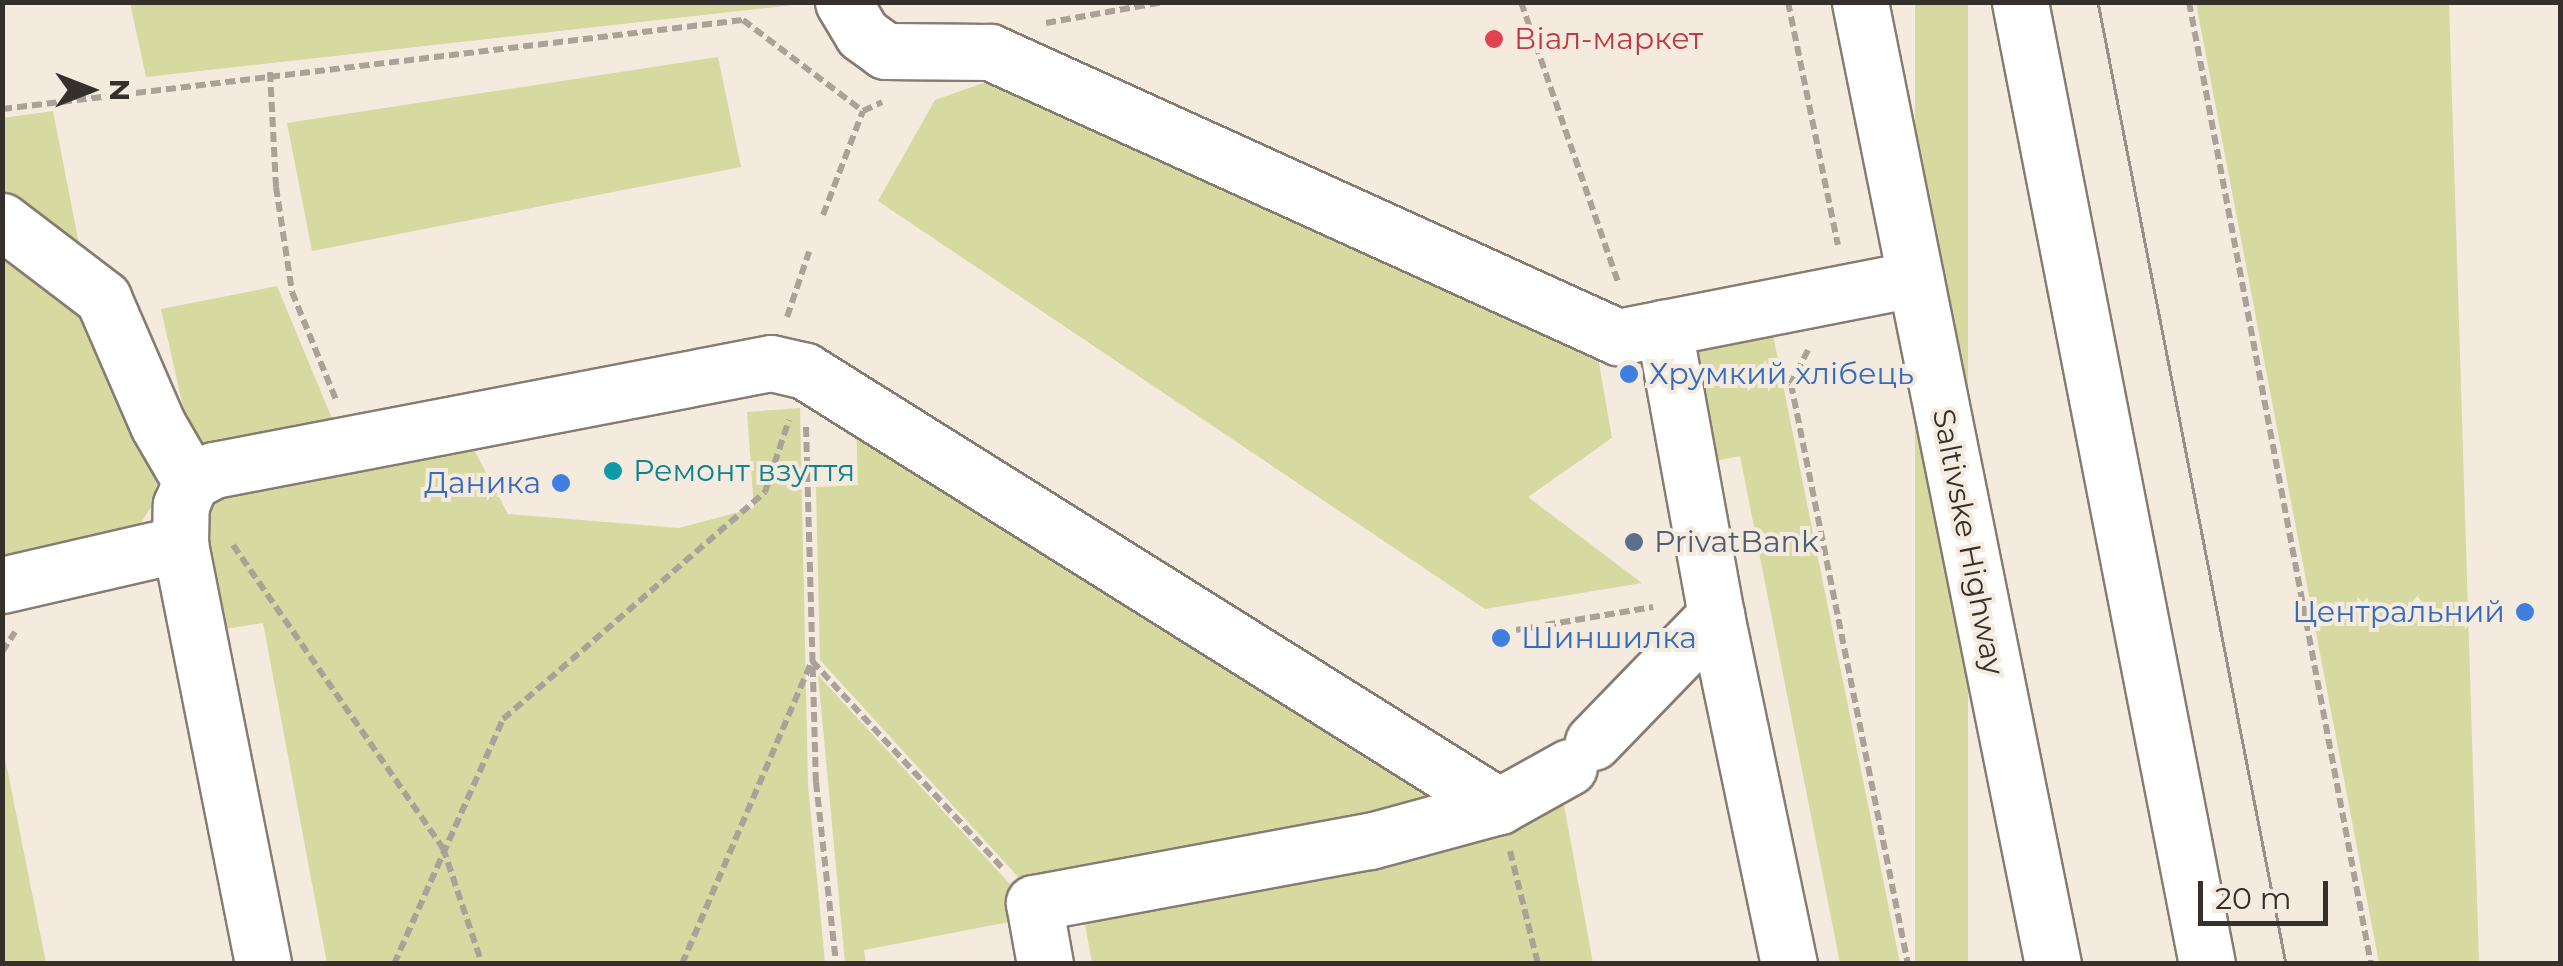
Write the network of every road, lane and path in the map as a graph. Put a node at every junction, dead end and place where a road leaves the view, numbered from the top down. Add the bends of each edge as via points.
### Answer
1 (843, 2) edge
2 (1521, 2) edge
3 (1788, 2) edge
4 (1860, 2) edge
5 (2020, 2) edge
6 (2188, 2) edge
7 (270, 72) junction
8 (2, 109) edge
9 (863, 111) dead end
10 (2, 222) edge
11 (809, 252) dead end
12 (1915, 279) junction
13 (1836, 294) junction
14 (1650, 330) junction
15 (788, 367) junction
16 (352, 440) junction
17 (191, 482) junction
18 (180, 544) junction
19 (2, 585) edge
20 (1714, 606) junction
21 (1516, 630) dead end
22 (812, 661) junction
23 (1499, 806) junction
24 (444, 848) junction
25 (1034, 902) junction
26 (263, 964) edge
27 (394, 964) edge
28 (482, 964) edge
29 (682, 964) edge
30 (836, 964) edge
31 (1045, 964) edge
32 (1538, 964) edge
33 (1789, 964) edge
34 (1908, 964) edge
35 (2053, 964) edge
36 (2207, 964) edge
37 (2371, 964) edge

1 - 14 main road via 862,34 885,50 990,52 1618,336
2 - 14 path
3 - 13 path via 1840,256
4 - 12 main road, Saltivske Highway
5 - 36 main road
6 - 37 path
7 - 8 path
7 - 9 path via 743,20
7 - 16 path via 276,187 292,292
10 - 17 main road via 103,298
11 - 15 path
12 - 13 main road
12 - 35 main road, Saltivske Highway
13 - 14 main road
13 - 34 path via 1791,384
14 - 20 main road
15 - 16 main road
15 - 22 path
15 - 23 main road
15 - 24 path via 765,492 503,719
16 - 17 main road via 214,470
17 - 18 main road via 181,504
17 - 24 path
18 - 19 main road
18 - 26 main road
20 - 21 path
20 - 23 main road via 1581,754
20 - 33 main road
22 - 25 path
22 - 29 path
22 - 30 path via 816,782
23 - 25 main road via 1370,842
23 - 32 path
24 - 27 path
24 - 28 path
25 - 31 main road

